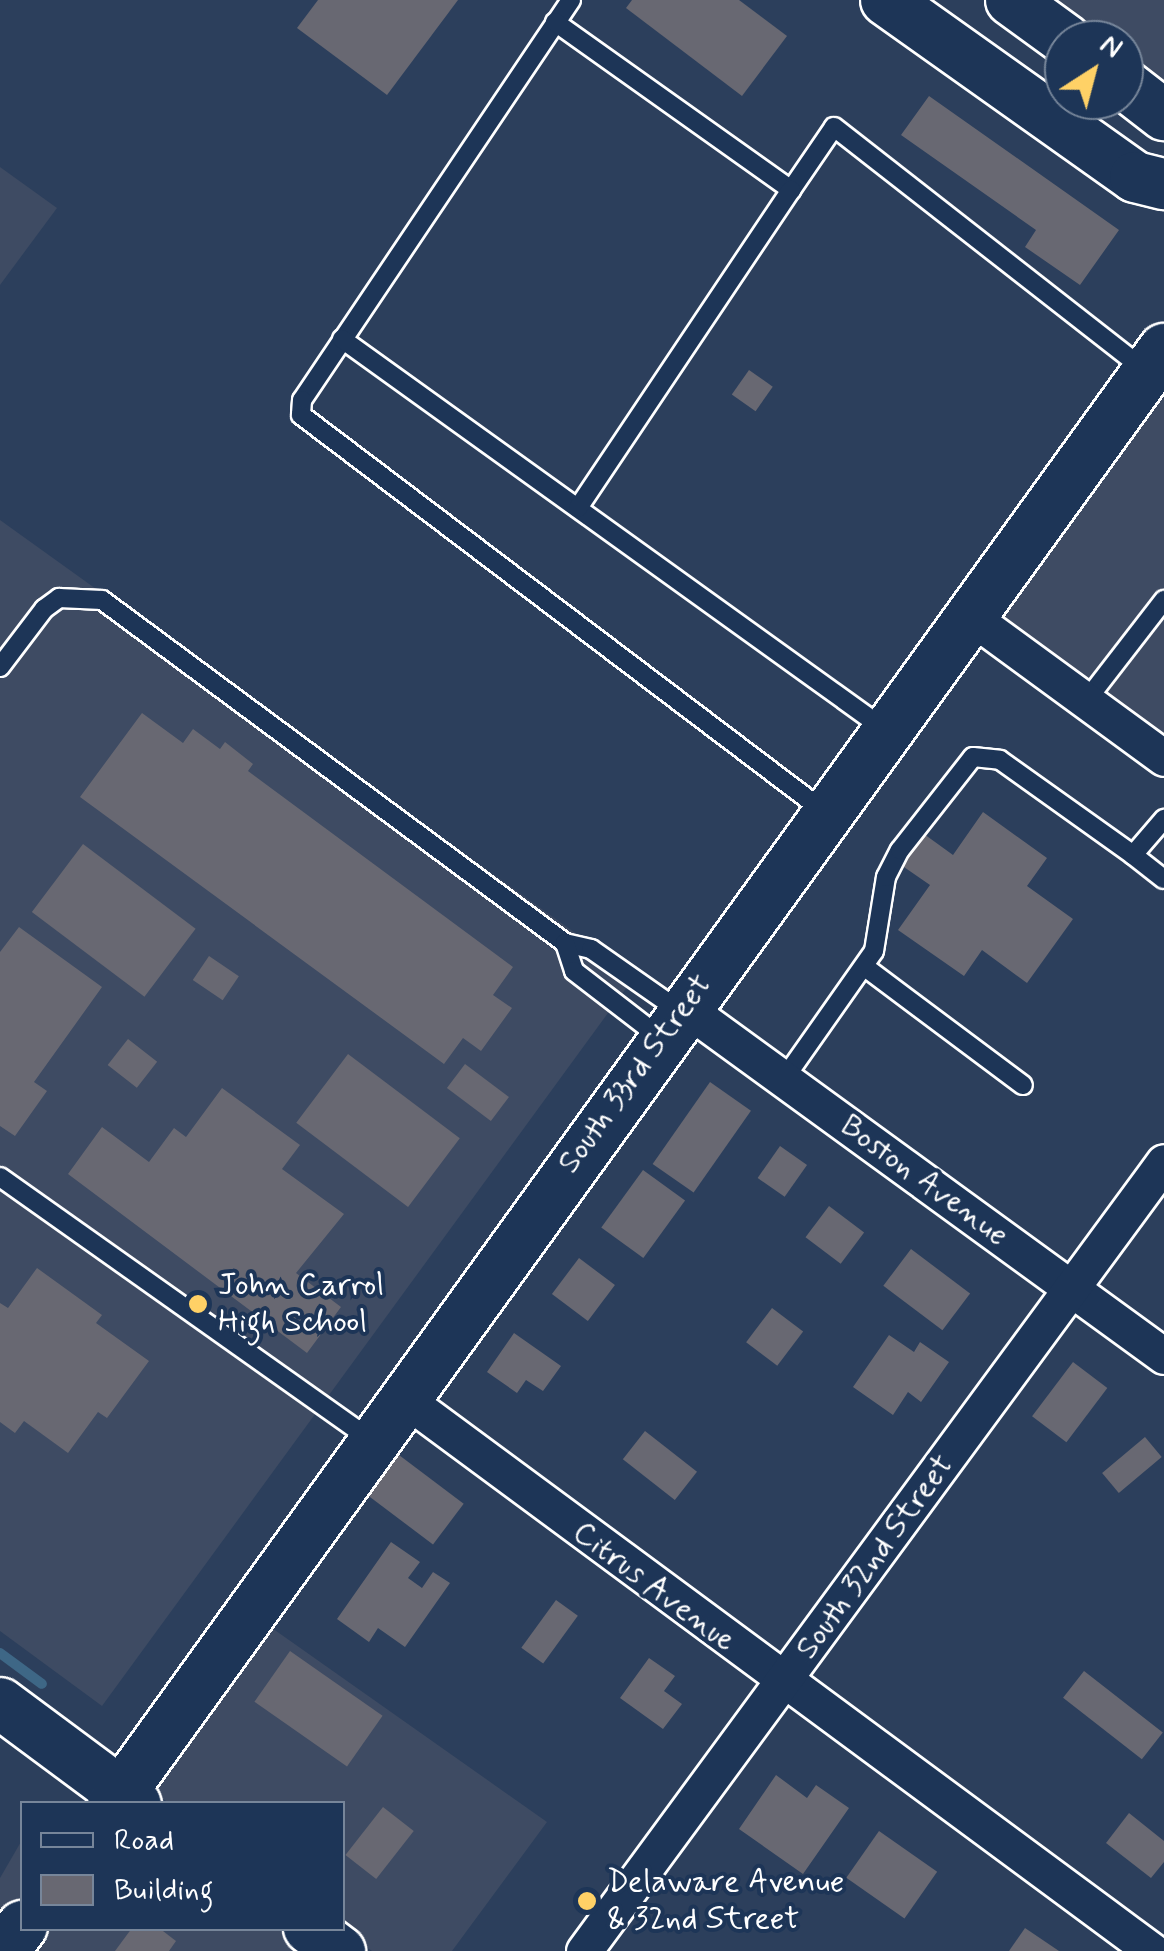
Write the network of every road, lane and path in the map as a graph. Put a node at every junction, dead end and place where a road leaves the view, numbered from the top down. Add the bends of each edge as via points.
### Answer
1 (570, 0) edge
2 (886, 0) edge
3 (1011, 0) edge
4 (555, 22) junction
5 (1044, 24) edge
6 (1144, 100) edge
7 (1164, 115) edge
8 (1164, 184) edge
9 (791, 190) junction
10 (342, 340) junction
11 (1159, 369) edge
12 (578, 508) junction
13 (1164, 600) edge
14 (970, 616) junction
15 (0, 667) edge
16 (1086, 701) junction
17 (886, 730) junction
18 (1164, 758) edge
19 (826, 812) junction
20 (1164, 819) edge
21 (1133, 855) junction
22 (1164, 879) edge
23 (565, 943) junction
24 (865, 967) junction
25 (675, 1018) junction
26 (784, 1079) junction
27 (1023, 1085) dead end
28 (1164, 1162) edge
29 (0, 1178) edge
30 (1072, 1289) junction
31 (1164, 1356) edge
32 (402, 1396) junction
33 (370, 1440) junction
34 (782, 1683) junction
35 (0, 1704) edge
36 (123, 1800) edge
37 (20, 1929) edge
38 (313, 1931) edge
39 (4, 1951) edge
40 (340, 1951) edge
41 (584, 1951) edge
42 (1152, 1951) edge

1 - 4 lane
2 - 8 street via 1135,177
3 - 5 street
4 - 9 lane
4 - 10 lane
6 - 7 street
9 - 11 lane via 834,127
9 - 12 lane
10 - 12 lane
10 - 19 lane via 302,400 301,415
11 - 14 street, South 33rd Street
12 - 17 lane
13 - 16 lane
14 - 16 street
14 - 17 street, South 33rd Street
15 - 23 lane via 59,598 102,600
16 - 18 street
17 - 19 street, South 33rd Street
19 - 25 street, South 33rd Street
20 - 21 lane
21 - 22 lane
21 - 24 lane via 1000,760 973,756 892,864
23 - 25 lane via 591,949
23 - 25 lane via 574,971
24 - 26 lane
24 - 27 lane
25 - 26 street, Boston Avenue
25 - 32 street, South 33rd Street
26 - 30 street, Boston Avenue
28 - 30 street, South 32nd Street
29 - 33 lane
30 - 31 street, Boston Avenue
30 - 34 street, South 32nd Street
32 - 33 street, South 33rd Street
32 - 34 street, Citrus Avenue
33 - 36 street, South 33rd Street
34 - 41 street, South 32nd Street
34 - 42 street, Citrus Avenue
35 - 36 street
37 - 39 street
38 - 40 street

